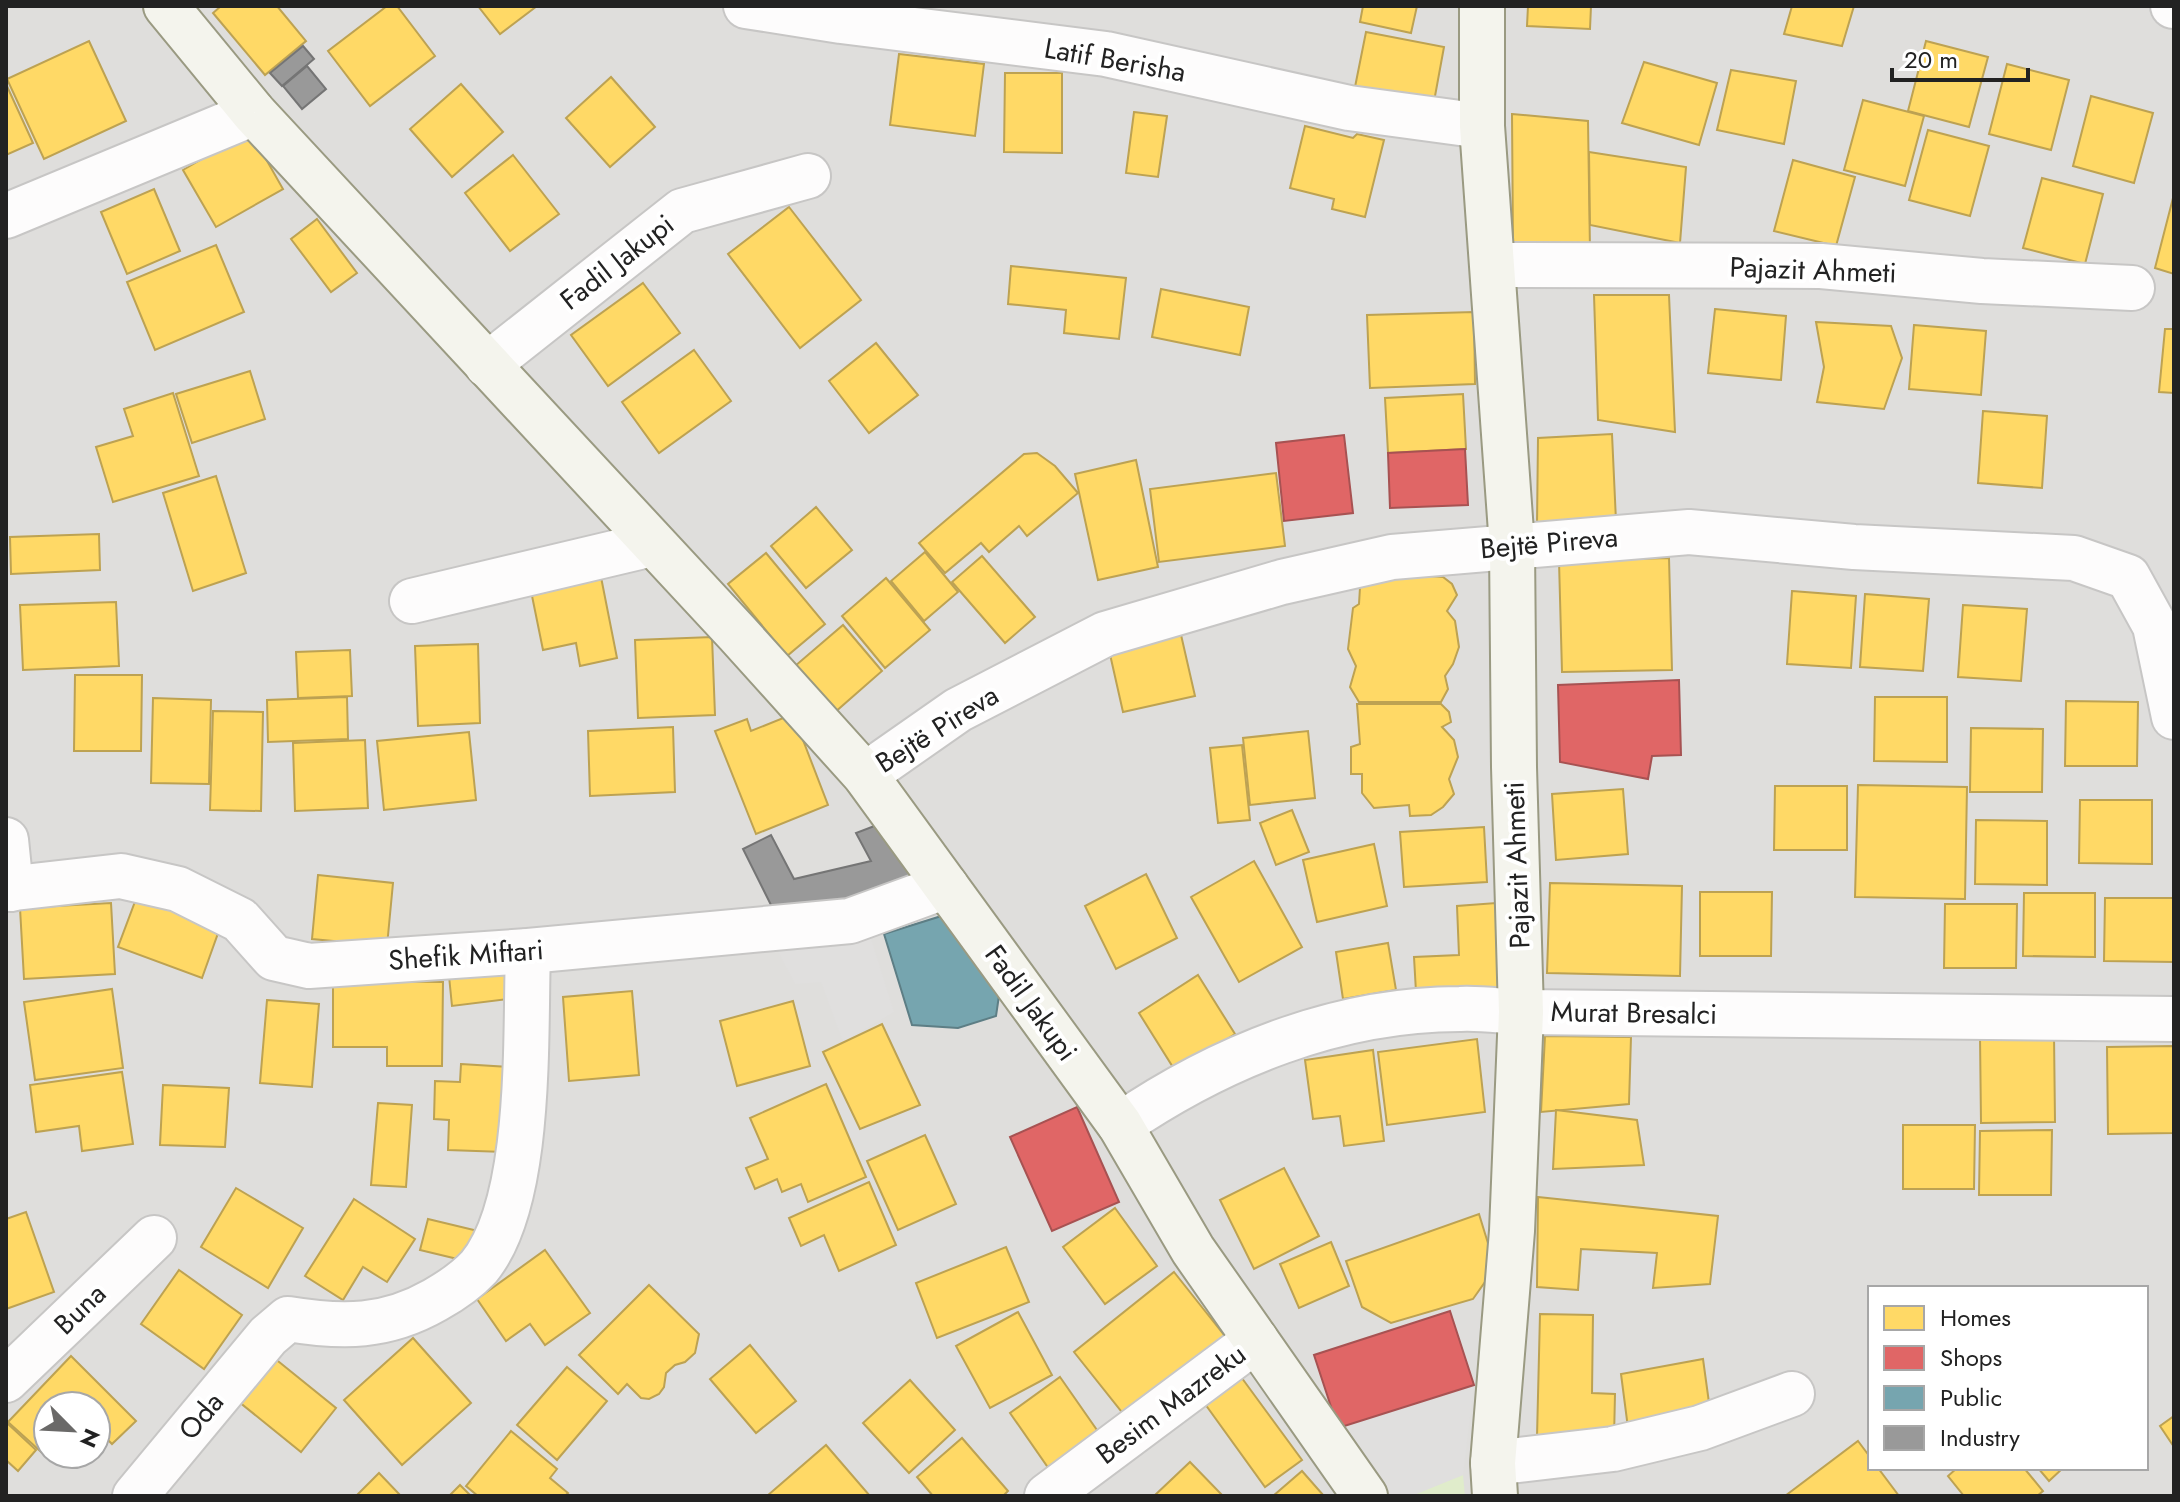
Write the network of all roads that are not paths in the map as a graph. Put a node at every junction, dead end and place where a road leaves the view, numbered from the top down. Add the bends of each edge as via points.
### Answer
1 (166, 6) edge
2 (746, 6) edge
3 (1482, 6) edge
4 (254, 113) junction
5 (1482, 126) junction
6 (808, 176) dead end
7 (6, 216) edge
8 (1494, 265) junction
9 (2132, 288) dead end
10 (487, 365) junction
11 (652, 544) junction
12 (1512, 546) junction
13 (412, 601) dead end
14 (2174, 717) edge
15 (865, 775) junction
16 (6, 840) edge
17 (946, 886) junction
18 (9, 889) edge
19 (528, 951) junction
20 (1521, 1012) junction
21 (2174, 1019) edge
22 (1120, 1125) junction
23 (154, 1238) dead end
24 (1256, 1340) junction
25 (6, 1380) edge
26 (1792, 1394) dead end
27 (1494, 1480) edge
28 (135, 1496) edge
29 (1047, 1496) edge
30 (1365, 1496) edge

1 - 4 street, Fadil Jakupi
2 - 5 street, Latif Berisha via 1106,54 1349,108
3 - 5 street, Pajazit Ahmeti
4 - 7 street
4 - 10 street, Fadil Jakupi
5 - 8 street, Pajazit Ahmeti
6 - 10 street, Fadil Jakupi via 682,211
8 - 9 street, Pajazit Ahmeti via 1821,266
8 - 12 street, Pajazit Ahmeti
10 - 11 street, Fadil Jakupi
11 - 13 street
11 - 15 street, Fadil Jakupi
12 - 14 street, Bejtë Pireva via 1689,532 2074,558 2128,577 2155,626
12 - 15 street, Bejtë Pireva via 1392,557 1282,582 1105,634 958,710
12 - 20 street, Pajazit Ahmeti
15 - 17 street, Fadil Jakupi
16 - 18 street
17 - 19 street, Shefik Miftari via 850,921
17 - 22 street, Fadil Jakupi
18 - 19 street, Shefik Miftari via 121,876 178,889 240,920 274,958 309,966
19 - 28 street, Oda via 521,1142 501,1228 479,1266 452,1291 414,1312 366,1325 288,1319 268,1336
20 - 21 street, Murat Bresalci
20 - 22 street, Murat Bresalci via 1459,1008 1331,1026 1214,1068
20 - 27 street, Pajazit Ahmeti
22 - 24 street, Fadil Jakupi via 1193,1250
23 - 25 street, Buna
24 - 29 street, Besim Mazreku
24 - 30 street, Fadil Jakupi
26 - 27 street, Pajazit Ahmeti via 1700,1428

